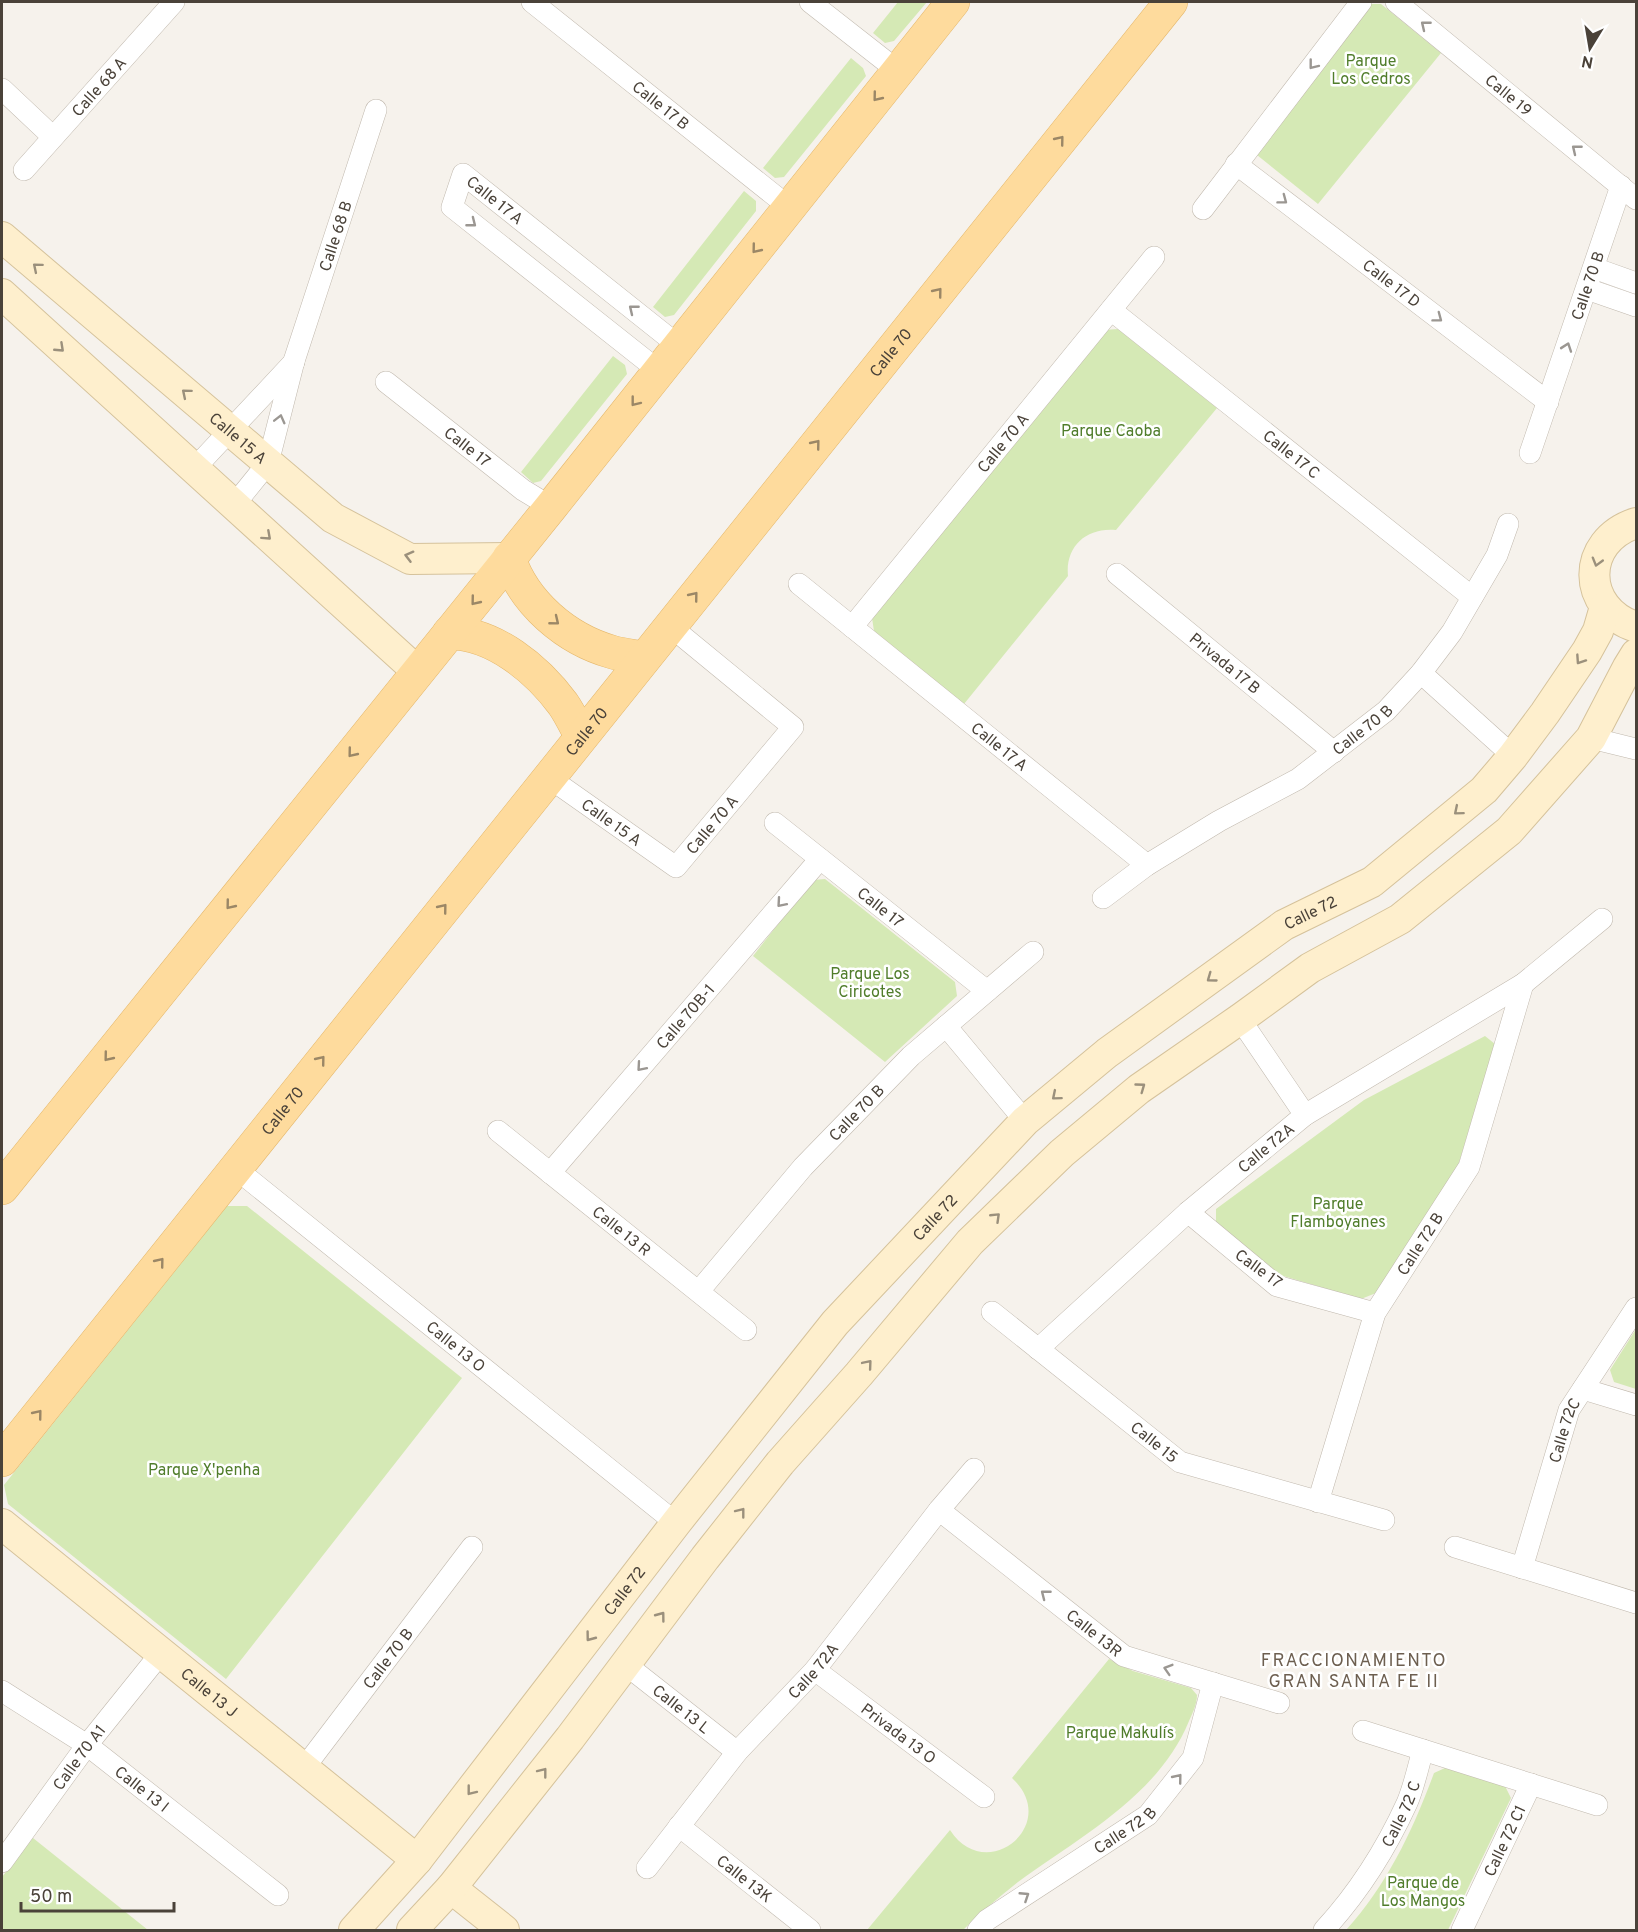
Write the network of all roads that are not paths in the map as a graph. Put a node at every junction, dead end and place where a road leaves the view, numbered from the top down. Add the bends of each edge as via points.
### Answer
1 (174, 2) edge
2 (532, 2) edge
3 (810, 2) edge
4 (953, 2) edge
5 (1172, 2) edge
6 (1361, 2) edge
7 (1396, 2) edge
8 (898, 71) junction
9 (2, 89) edge
10 (376, 110) dead end
11 (53, 137) junction
12 (1236, 164) junction
13 (24, 170) dead end
14 (1629, 193) edge
15 (789, 207) junction
16 (1203, 209) dead end
17 (2, 237) edge
18 (1154, 257) dead end
19 (1594, 268) junction
20 (1636, 283) edge
21 (1587, 290) junction
22 (2, 294) edge
23 (1636, 306) edge
24 (1111, 310) junction
25 (679, 346) junction
26 (294, 361) junction
27 (659, 371) junction
28 (386, 382) dead end
29 (1548, 402) junction
30 (229, 430) junction
31 (1530, 453) dead end
32 (268, 463) junction
33 (194, 469) junction
34 (234, 506) junction
35 (551, 507) junction
36 (1636, 522) edge
37 (1508, 524) dead end
38 (509, 558) junction
39 (1117, 574) dead end
40 (799, 584) dead end
41 (1473, 597) junction
42 (1605, 607) junction
43 (670, 626) junction
44 (852, 627) junction
45 (1636, 627) edge
46 (449, 633) junction
47 (1636, 654) edge
48 (644, 658) junction
49 (418, 672) junction
50 (1421, 673) junction
51 (581, 736) junction
52 (1592, 738) junction
53 (1636, 749) edge
54 (1334, 752) junction
55 (1513, 756) junction
56 (548, 777) junction
57 (1484, 790) junction
58 (775, 823) dead end
59 (1516, 823) junction
60 (820, 859) junction
61 (1148, 865) junction
62 (676, 867) joint
63 (1103, 898) dead end
64 (1323, 906) junction
65 (1602, 919) dead end
66 (1345, 949) junction
67 (1033, 952) dead end
68 (1245, 953) junction
69 (1523, 984) junction
70 (987, 991) junction
71 (1272, 995) junction
72 (1240, 1019) junction
73 (946, 1026) junction
74 (1305, 1115) junction
75 (1025, 1121) junction
76 (498, 1131) dead end
77 (235, 1168) junction
78 (550, 1173) junction
79 (2, 1188) edge
80 (945, 1207) junction
81 (1188, 1212) junction
82 (970, 1242) junction
83 (699, 1291) junction
84 (1636, 1308) edge
85 (992, 1312) dead end
86 (1375, 1313) junction
87 (747, 1330) dead end
88 (1038, 1349) junction
89 (1583, 1389) junction
90 (1636, 1406) edge
91 (749, 1432) junction
92 (2, 1460) edge
93 (780, 1463) junction
94 (974, 1468) dead end
95 (1318, 1502) junction
96 (939, 1510) junction
97 (1384, 1520) dead end
98 (676, 1523) junction
99 (2, 1524) edge
100 (472, 1547) dead end
101 (1455, 1547) dead end
102 (1522, 1568) junction
103 (1636, 1603) edge
104 (160, 1653) junction
105 (626, 1664) junction
106 (815, 1670) junction
107 (1213, 1683) junction
108 (2, 1691) edge
109 (1279, 1703) dead end
110 (534, 1710) junction
111 (1363, 1731) dead end
112 (570, 1738) junction
113 (87, 1746) junction
114 (1423, 1750) junction
115 (737, 1752) junction
116 (304, 1768) junction
117 (1531, 1784) junction
118 (984, 1797) dead end
119 (1597, 1805) dead end
120 (680, 1826) junction
121 (417, 1860) junction
122 (2, 1862) edge
123 (647, 1869) dead end
124 (451, 1888) junction
125 (278, 1895) dead end
126 (354, 1930) edge
127 (412, 1930) edge
128 (504, 1930) edge
129 (810, 1930) edge
130 (978, 1930) edge
131 (1324, 1930) edge
132 (1462, 1930) edge

1 - 11 street, Calle 68 A
2 - 15 street, Calle 17 B
3 - 8 street
4 - 8 main road
43 -> 5 main road, Calle 70
6 -> 12 street
14 -> 7 street, Calle 19
8 -> 15 main road
9 - 11 street
10 - 26 street, Calle 68 B
11 - 13 street, Calle 68 A
12 - 16 street
12 -> 29 street, Calle 17 D
14 - 19 street, Calle 70 B
15 -> 25 main road
30 -> 17 main road, Calle 15 A
18 - 24 street, Calle 70 A
19 - 20 street
19 - 21 street, Calle 70 B
21 - 23 street
29 -> 21 street, Calle 70 B
22 -> 33 main road
24 - 41 street, Calle 17 C
24 - 44 street, Calle 70 A
25 - 27 main road
25 -> 27 street, Calle 17 A via 463,174 452,207
26 - 30 street, Calle 68 B
32 -> 26 street, Calle 68 B
27 -> 35 main road
28 - 35 street, Calle 17 via 523,490
29 - 31 street, Calle 70 B
30 - 32 main road, Calle 15 A
30 - 33 street, Calle 68 B
32 - 34 street, Calle 68 B
38 -> 32 main road, Calle 15 A via 410,559 333,518
33 - 34 main road
34 -> 49 main road
35 - 38 main road
36 -> 42 main road via 1612,535 1598,557 1595,583
37 - 41 street, Calle 70 B via 1497,555
38 -> 46 main road
38 -> 48 main road via 515,576 531,599 555,622 611,652
39 - 54 street, Privada 17 B
40 - 44 street, Calle 17 A
41 - 50 street, Calle 70 B
42 - 45 main road
42 -> 55 main road, Calle 72 via 1587,651
43 - 48 main road, Calle 70
43 - 62 street, Calle 70 A via 794,727
44 - 61 street, Calle 17 A
46 - 49 main road
46 - 51 main road via 465,633 489,642 520,660 552,690
47 - 52 main road
48 - 51 main road, Calle 70
49 -> 79 main road
50 - 54 street, Calle 70 B via 1386,711
50 - 55 street
51 - 56 main road, Calle 70
52 - 53 street
52 - 59 main road
54 - 61 street, Calle 70 B via 1298,780 1219,821
55 - 57 main road, Calle 72
56 - 62 street, Calle 15 A
77 -> 56 main road, Calle 70
57 - 59 main road
57 -> 64 main road, Calle 72 via 1372,882
58 - 60 street, Calle 17
59 - 66 main road via 1400,919
60 - 70 street, Calle 17
60 -> 78 street, Calle 70B-1
61 - 63 street, Calle 70 B
64 - 66 main road
64 - 68 main road, Calle 72 via 1284,925
65 - 69 street, Calle 72A
66 - 71 main road
67 - 70 street, Calle 70 B
68 - 71 main road
68 -> 75 main road, Calle 72 via 1107,1053
69 - 74 street, Calle 72A
69 - 86 street, Calle 72 B via 1469,1167
70 - 73 street, Calle 70 B
71 - 72 main road
72 - 74 street
82 -> 72 main road via 1062,1153 1139,1089
73 - 75 street
73 - 83 street, Calle 70 B via 911,1056 804,1167
74 - 81 street, Calle 72A
75 - 80 main road, Calle 72
76 - 78 street, Calle 13 R
92 -> 77 main road, Calle 70
77 - 98 street, Calle 13 O
78 - 83 street, Calle 13 R
80 - 82 main road via 950,1231
80 - 91 main road, Calle 72 via 835,1323
81 - 86 street, Calle 17 via 1277,1286
81 - 88 street, Calle 72A
93 -> 82 main road
83 - 87 street, Calle 13 R
84 - 89 street, Calle 72C
85 - 88 street, Calle 15
86 - 95 street, Calle 72 B
88 - 95 street, Calle 15 via 1180,1462
89 - 90 street
89 - 102 street, Calle 72C via 1569,1410
91 - 93 main road via 769,1443
91 - 98 main road, Calle 72
105 -> 93 main road
94 - 96 street, Calle 72A
95 - 97 street, Calle 15
96 - 106 street, Calle 72A
107 -> 96 street, Calle 13R via 1124,1656
98 -> 110 main road, Calle 72
99 - 104 main road, Calle 13 J
100 - 116 street, Calle 70 B
101 - 102 street
102 - 103 street
104 - 113 street, Calle 70 A1
104 - 116 main road, Calle 13 J
105 - 112 main road
105 - 115 street, Calle 13 L
106 - 115 street, Calle 72A
106 - 118 street, Privada 13 O
107 - 109 street, Calle 13R
130 -> 107 street, Calle 72 B via 987,1920 1148,1815 1193,1758
108 - 113 street, Calle 13 I
110 - 112 main road
110 -> 121 main road, Calle 72
111 - 114 street
124 -> 112 main road
113 - 122 street, Calle 70 A1
113 - 125 street, Calle 13 I
114 - 117 street
114 - 131 street, Calle 72 C via 1407,1802 1376,1861
115 - 120 street, Calle 72A
116 - 121 main road, Calle 13 J
117 - 119 street
117 - 132 street, Calle 72 C1
120 - 123 street, Calle 72A
120 - 129 street, Calle 13K
121 - 126 main road, Calle 72
124 - 127 main road
124 - 128 main road

